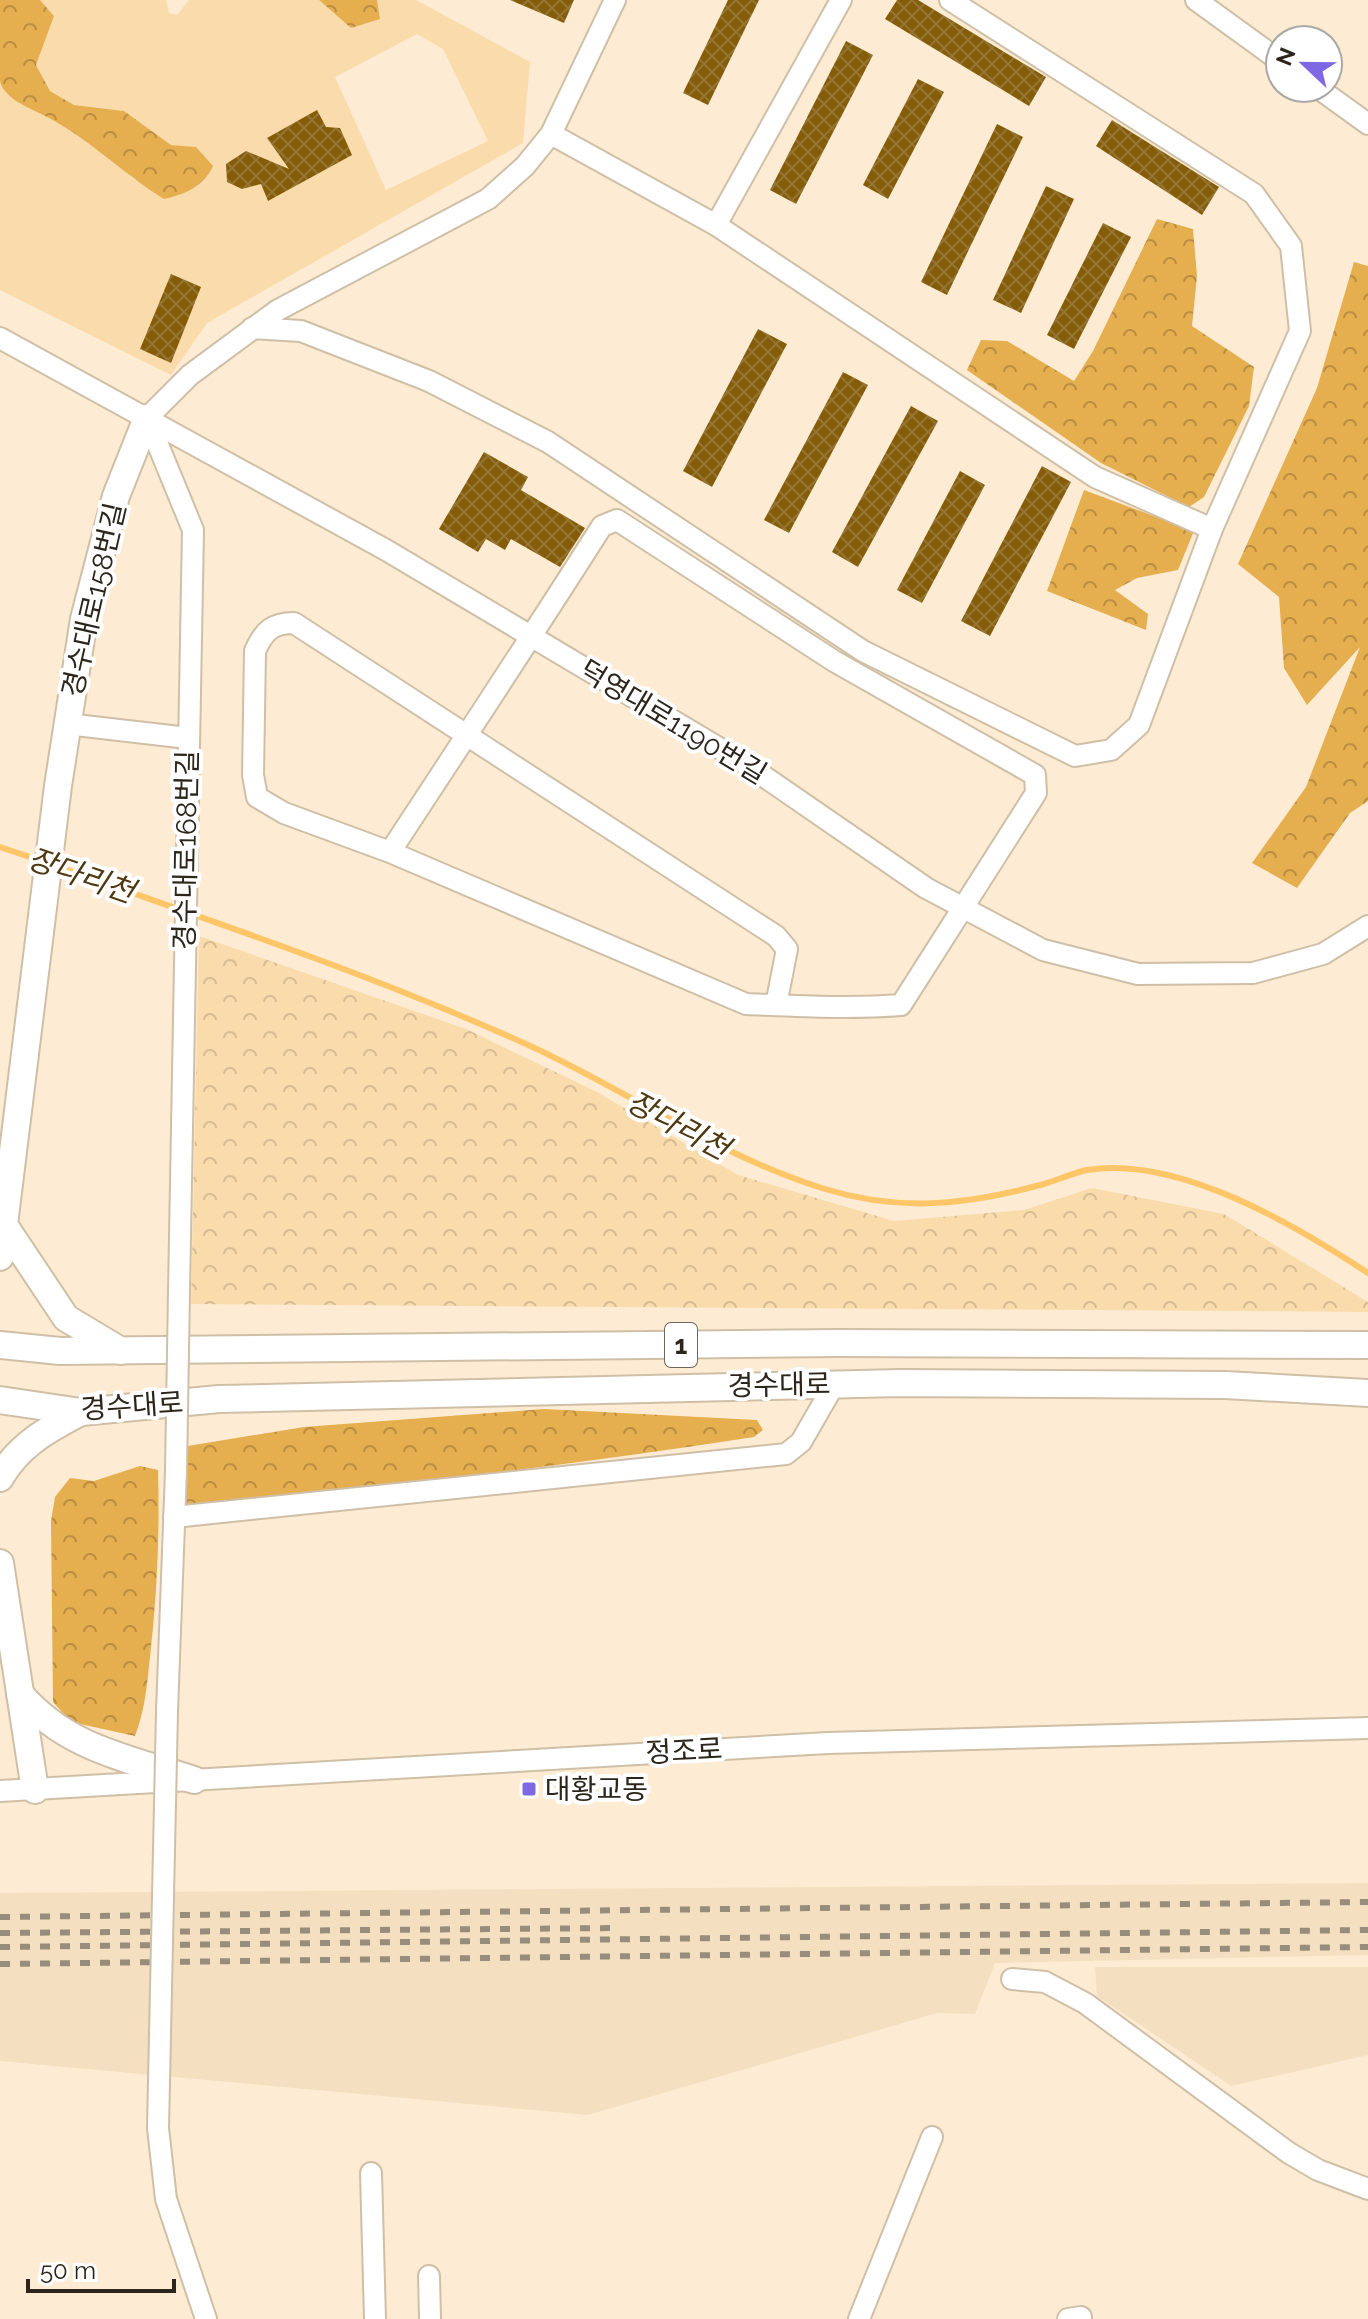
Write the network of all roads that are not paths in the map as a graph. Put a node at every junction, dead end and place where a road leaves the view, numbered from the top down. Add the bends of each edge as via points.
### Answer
1 (615, 0) edge
2 (841, 0) edge
3 (950, 0) edge
4 (1196, 0) edge
5 (1264, 49) edge
6 (1340, 104) edge
7 (1368, 124) edge
8 (551, 134) junction
9 (716, 225) junction
10 (252, 328) junction
11 (0, 338) edge
12 (147, 418) junction
13 (1212, 529) junction
14 (532, 637) junction
15 (67, 724) junction
16 (467, 734) junction
17 (188, 738) junction
18 (390, 852) junction
19 (961, 907) junction
20 (1368, 926) edge
21 (776, 1005) junction
22 (4, 1225) junction
23 (0, 1257) edge
24 (0, 1345) edge
25 (1365, 1345) edge
26 (121, 1351) junction
27 (835, 1383) junction
28 (1368, 1393) edge
29 (0, 1400) edge
30 (81, 1412) junction
31 (0, 1478) edge
32 (174, 1517) junction
33 (0, 1563) edge
34 (3, 1612) edge
35 (20, 1694) junction
36 (1368, 1728) edge
37 (194, 1780) junction
38 (35, 1790) junction
39 (0, 1791) edge
40 (1012, 1979) dead end
41 (932, 2137) dead end
42 (371, 2173) dead end
43 (1368, 2189) edge
44 (429, 2276) dead end
45 (206, 2319) edge
46 (375, 2319) edge
47 (430, 2319) edge
48 (859, 2319) edge

1 - 8 street
2 - 9 street
3 - 13 street via 1254,194 1291,246 1300,331
4 - 5 street
6 - 7 street
8 - 9 street
8 - 10 street via 488,199
9 - 13 street via 1095,477
10 - 12 street via 190,375
10 - 13 street via 301,331 429,381 548,442 863,651 1075,756 1111,750 1139,725
11 - 12 street, 덕영대로1190번길
12 - 14 street, 덕영대로1190번길
12 - 15 main road, 경수대로158번길 via 108,527 84,619
12 - 17 street, 경수대로168번길 via 193,530
14 - 16 street
14 - 19 street, 덕영대로1190번길 via 746,764
14 - 19 street via 602,526 617,520 834,661 1018,763 1035,775 1036,793
15 - 17 street
15 - 22 main road, 경수대로158번길
16 - 18 street
16 - 18 street via 294,623 278,623 262,633 255,651 257,797 284,813
16 - 21 street via 776,936 787,949
17 - 32 street, 경수대로168번길, bridge
18 - 21 street via 746,1004
19 - 20 street, 덕영대로1190번길 via 1043,950 1138,974 1253,973 1323,954
19 - 21 street via 901,1005
22 - 23 main road
22 - 26 main road via 66,1318
24 - 26 main road, 경수대로 / 1
25 - 26 main road, 경수대로 / 1 via 853,1343
27 - 28 main road, 경수대로 / 1 via 1225,1385
27 - 30 main road, 경수대로 / 1 via 219,1399
27 - 32 street via 801,1442 786,1454
29 - 30 main road, 경수대로 / 1
30 - 31 main road via 37,1435
32 - 45 street, 경수대로168번길, bridge via 158,2128 166,2199
33 - 34 main road
34 - 35 main road
35 - 37 main road via 63,1734
35 - 38 main road
36 - 37 street, 정조로 via 828,1743
37 - 38 street, 정조로
38 - 39 street, 정조로
40 - 43 street via 1045,1982 1085,2003 1189,2067 1299,2159
41 - 48 street
42 - 46 street
44 - 47 street

